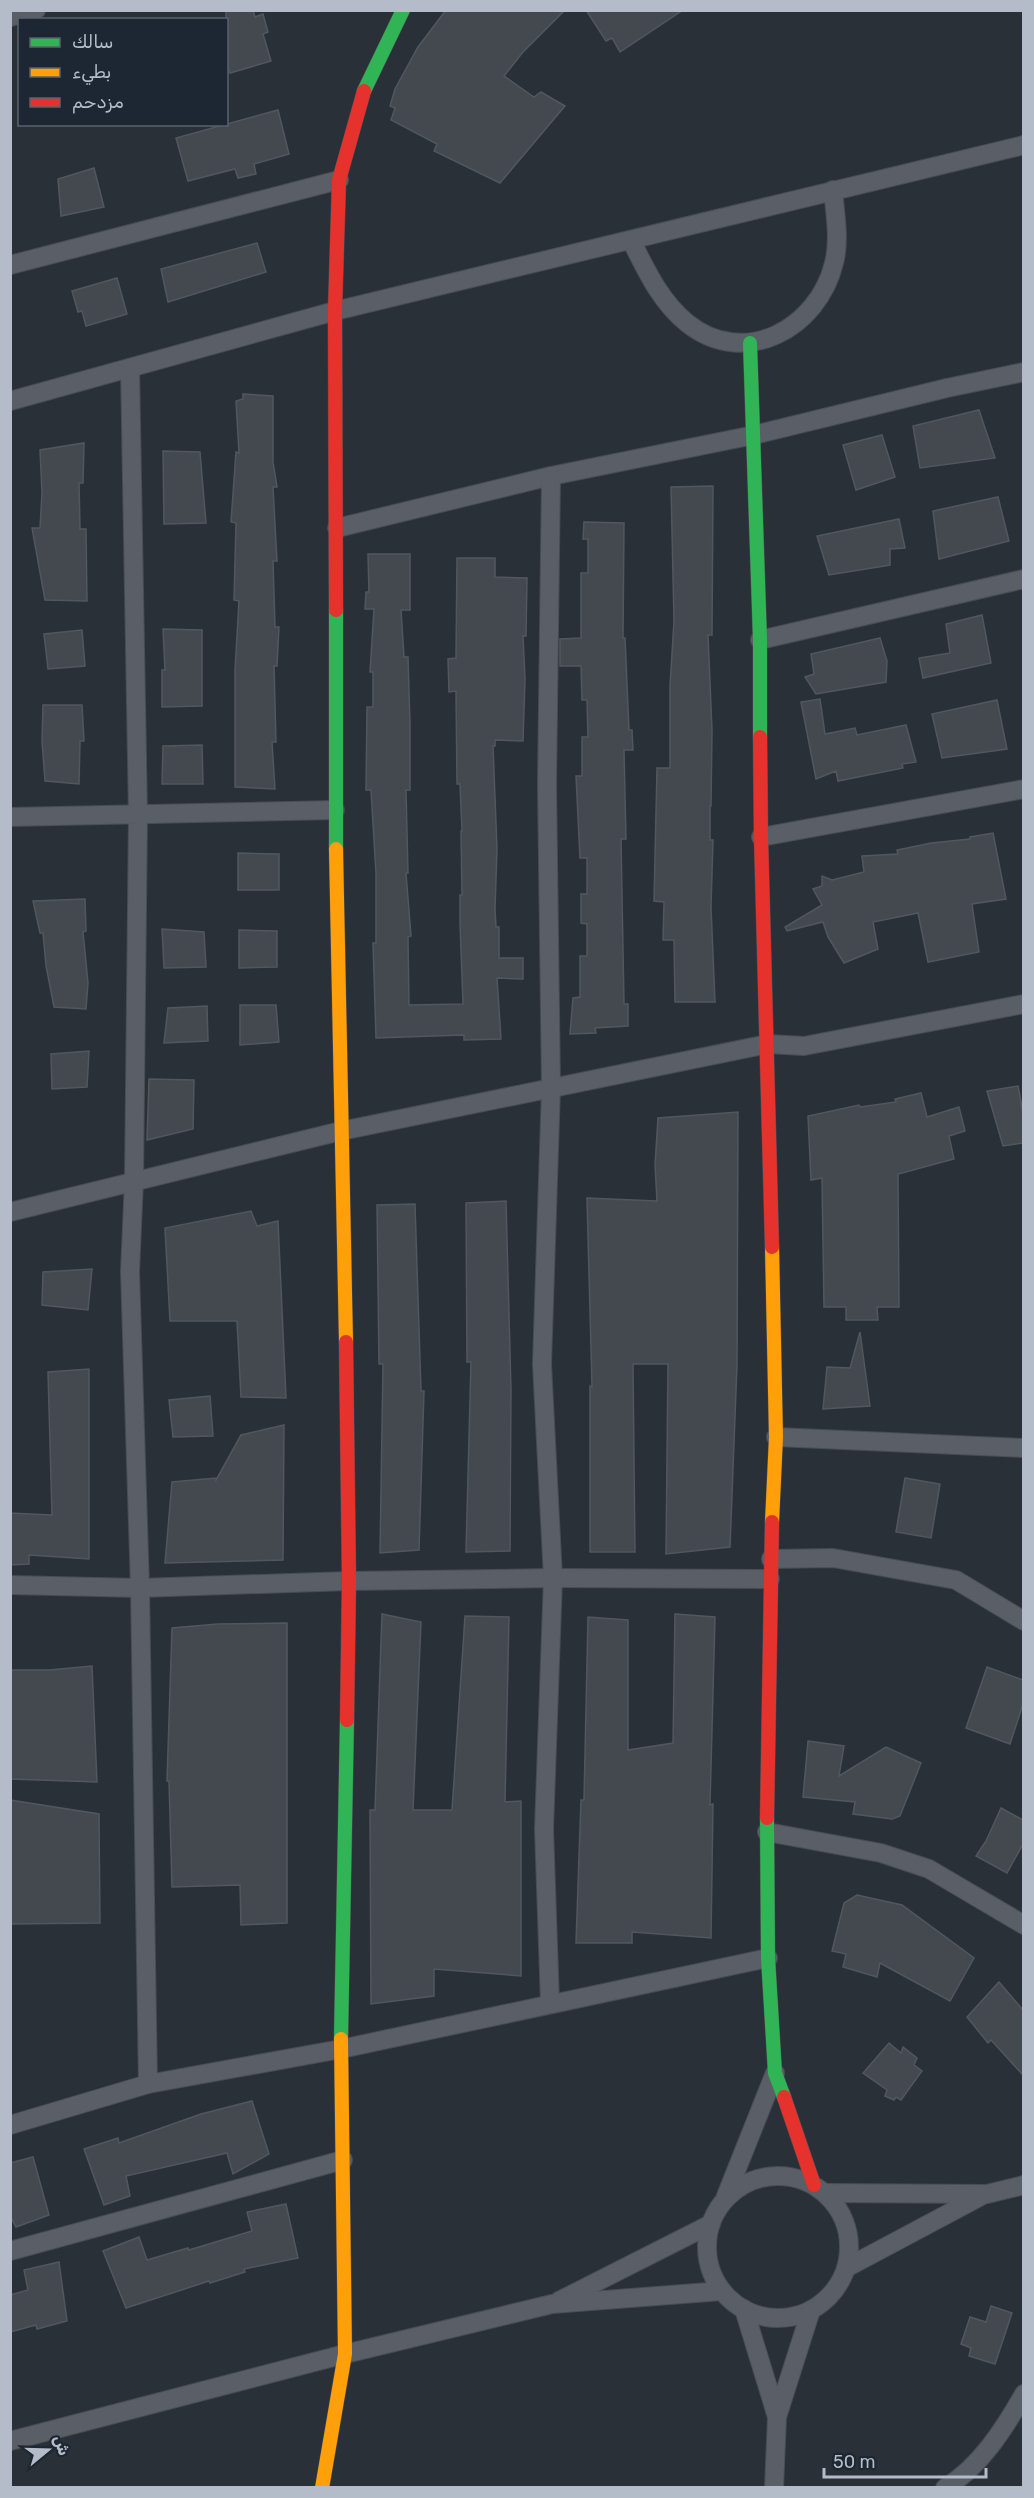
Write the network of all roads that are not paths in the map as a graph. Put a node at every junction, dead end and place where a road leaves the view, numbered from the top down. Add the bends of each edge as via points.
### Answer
1 (36, 10) edge
2 (403, 10) edge
3 (10, 17) edge
4 (1023, 146) edge
5 (339, 180) junction
6 (833, 190) junction
7 (631, 240) junction
8 (10, 265) edge
9 (335, 311) junction
10 (750, 343) junction
11 (130, 368) junction
12 (1023, 372) edge
13 (10, 401) edge
14 (754, 435) junction
15 (551, 476) junction
16 (337, 528) junction
17 (1023, 579) edge
18 (760, 640) junction
19 (1023, 789) edge
20 (335, 810) junction
21 (138, 815) junction
22 (10, 817) edge
23 (761, 837) junction
24 (1023, 1004) edge
25 (768, 1044) junction
26 (551, 1088) junction
27 (341, 1131) junction
28 (134, 1180) junction
29 (10, 1212) edge
30 (776, 1437) junction
31 (1023, 1448) edge
32 (771, 1559) junction
33 (553, 1578) junction
34 (770, 1579) junction
35 (349, 1581) junction
36 (10, 1585) edge
37 (140, 1588) junction
38 (1023, 1621) edge
39 (766, 1832) junction
40 (1023, 1925) edge
41 (768, 1958) junction
42 (550, 2003) junction
43 (341, 2049) junction
44 (776, 2073) junction
45 (148, 2084) junction
46 (10, 2125) edge
47 (343, 2160) junction
48 (1023, 2185) edge
49 (819, 2189) junction
50 (987, 2194) junction
51 (725, 2199) junction
52 (711, 2224) junction
53 (10, 2251) edge
54 (846, 2268) junction
55 (723, 2291) junction
56 (552, 2304) junction
57 (744, 2309) junction
58 (811, 2310) junction
59 (345, 2354) junction
60 (1023, 2394) edge
61 (777, 2417) junction
62 (10, 2441) edge
63 (322, 2487) edge
64 (774, 2487) edge
65 (945, 2487) edge

1 - 3 street
2 - 5 street via 361,97
4 - 6 street
5 - 8 street
5 - 9 street
6 - 7 street
6 - 10 street via 835,262 824,291 806,316 782,334
7 - 9 street
7 - 10 street via 668,304 688,324 715,339
9 - 11 street
9 - 16 street
10 - 14 street
11 - 13 street
11 - 21 street
12 - 14 street
14 - 15 street
14 - 18 street
15 - 16 street
15 - 26 street via 547,783
16 - 20 street
17 - 18 street
18 - 23 street
19 - 23 street
20 - 21 street
20 - 27 street
21 - 22 street
21 - 28 street
23 - 25 street
24 - 25 street via 804,1046
25 - 26 street
25 - 30 street
26 - 27 street
26 - 33 street via 542,1364
27 - 28 street
27 - 35 street
28 - 29 street
28 - 37 street via 130,1272
30 - 31 street
30 - 32 street
32 - 34 street
32 - 38 street via 833,1558 956,1580
33 - 34 street
33 - 35 street
33 - 42 street via 544,1829
34 - 39 street
35 - 37 street
35 - 43 street
36 - 37 street
37 - 45 street
39 - 40 street via 881,1853 929,1869
39 - 41 street
41 - 42 street
41 - 44 street
42 - 43 street
43 - 45 street
43 - 47 street
44 - 49 street
44 - 51 street
45 - 46 street
47 - 53 street
47 - 59 street
48 - 50 street
49 - 50 street
49 - 51 street via 789,2176 761,2177
49 - 54 street via 834,2203 846,2226
50 - 54 street
51 - 52 street
52 - 55 street via 707,2252 712,2273
52 - 56 street
54 - 58 street via 832,2292
55 - 56 street
55 - 57 street
56 - 59 street
57 - 58 street via 784,2317
57 - 61 street
58 - 61 street
59 - 62 street
59 - 63 street
60 - 65 street via 991,2444 962,2477
61 - 64 street

